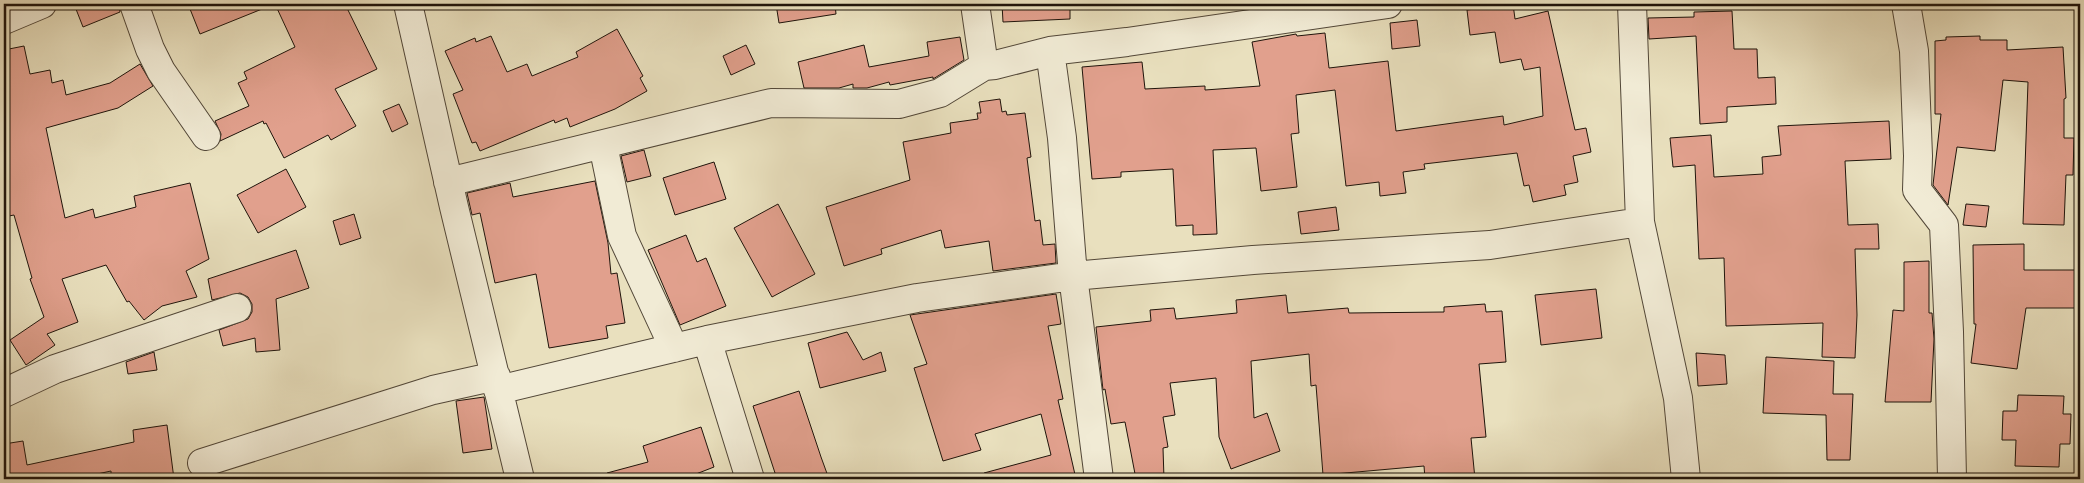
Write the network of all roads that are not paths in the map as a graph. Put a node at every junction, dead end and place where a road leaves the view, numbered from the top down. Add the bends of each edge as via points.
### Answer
1 (42, 4) edge
2 (134, 4) edge
3 (408, 4) edge
4 (975, 4) edge
5 (1388, 4) edge
6 (1632, 4) edge
7 (1906, 4) edge
8 (4, 20) edge
9 (1050, 51) junction
10 (984, 66) junction
11 (206, 136) dead end
12 (603, 145) junction
13 (448, 182) junction
14 (1640, 222) junction
15 (1073, 276) junction
16 (237, 308) dead end
17 (708, 340) junction
18 (674, 348) junction
19 (497, 383) junction
20 (4, 393) edge
21 (202, 463) dead end
22 (520, 479) edge
23 (750, 479) edge
24 (1099, 479) edge
25 (1686, 479) edge
26 (1952, 479) edge

1 - 8 street
2 - 11 street via 161,72
3 - 13 street
4 - 10 street
5 - 9 street
6 - 14 street
7 - 26 street via 1914,51 1917,190 1944,225
9 - 10 street
9 - 15 street via 1062,138
10 - 12 street via 940,93 899,104 771,103
12 - 13 street
12 - 18 street via 622,236
13 - 19 street
14 - 15 street via 1490,245 1253,260
14 - 25 street via 1678,398
15 - 17 street via 917,298
15 - 24 street
16 - 20 street via 55,369
17 - 18 street
17 - 23 street
18 - 19 street
19 - 21 street via 433,390
19 - 22 street

